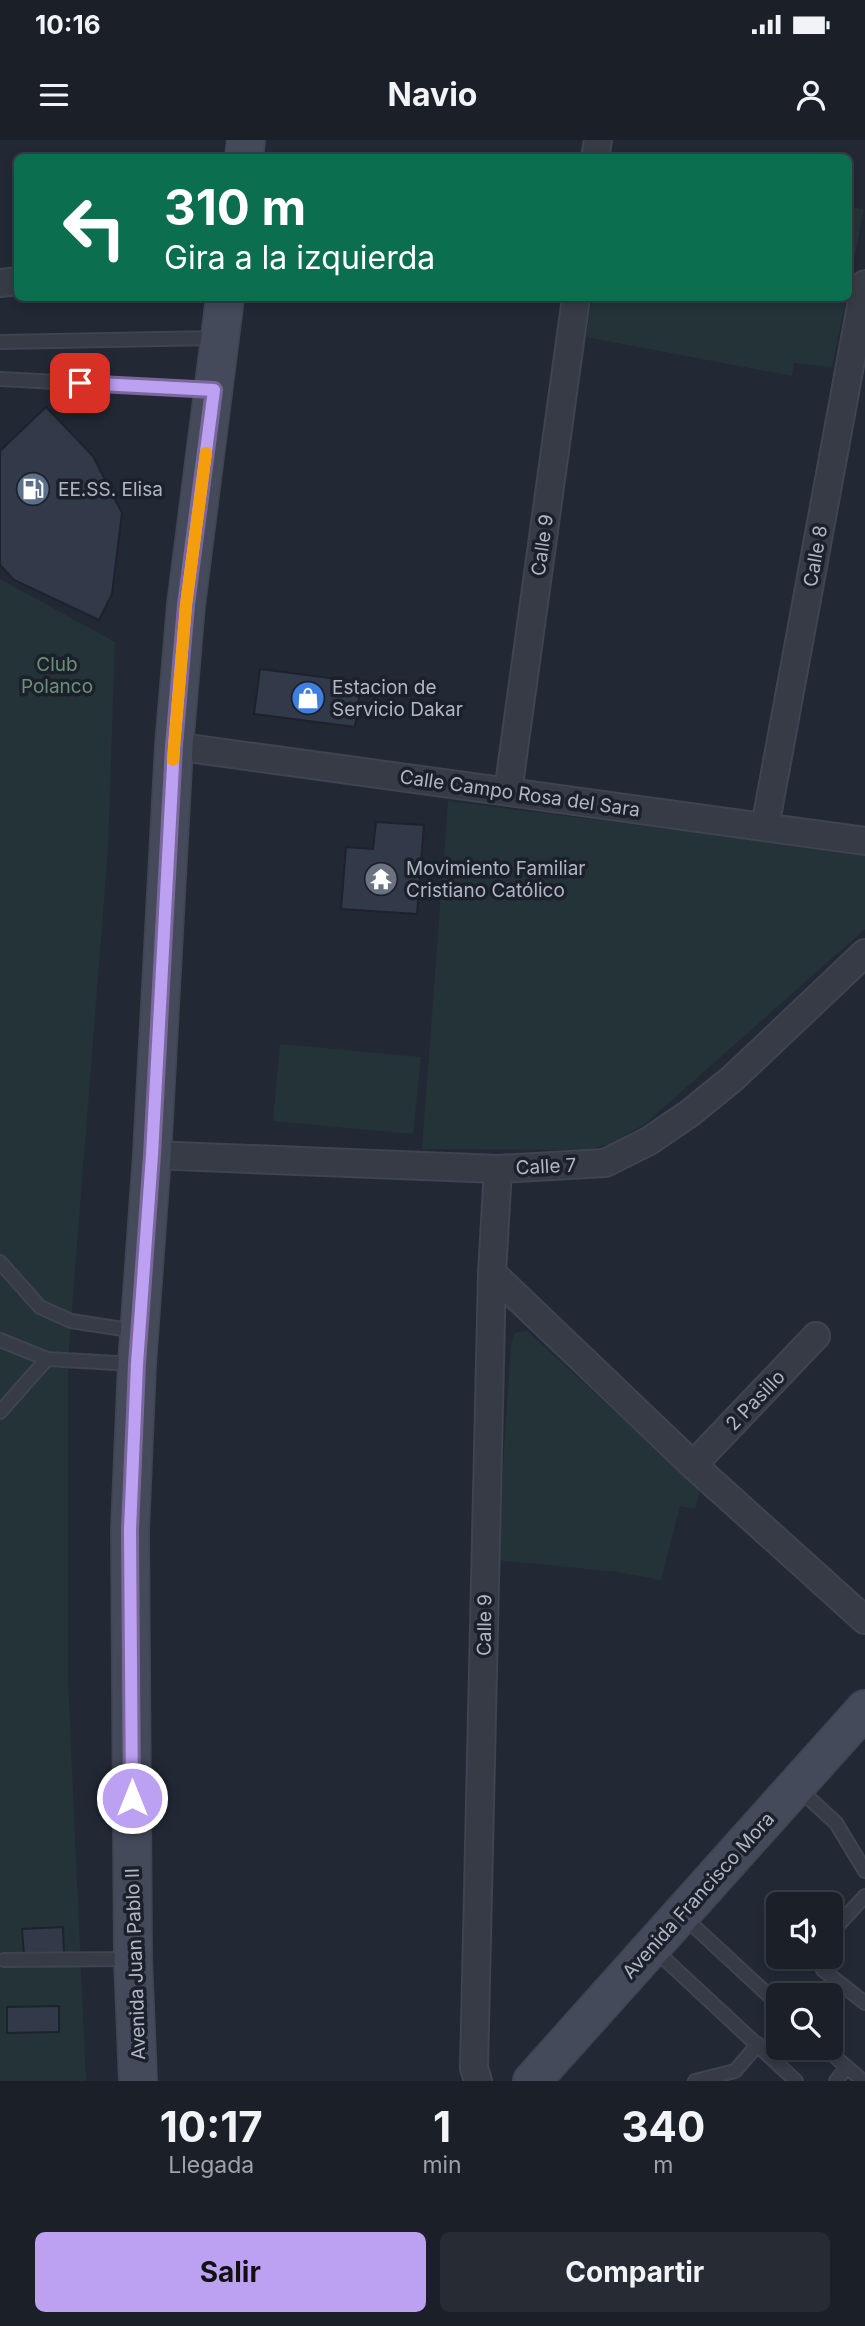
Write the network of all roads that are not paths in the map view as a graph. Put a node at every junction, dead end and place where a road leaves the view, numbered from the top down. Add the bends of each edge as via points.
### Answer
1 (865, 285) edge
2 (225, 301) edge
3 (576, 301) edge
4 (220, 338) junction
5 (0, 342) edge
6 (0, 379) edge
7 (214, 390) junction
8 (174, 746) junction
9 (508, 792) junction
10 (765, 827) junction
11 (865, 841) edge
12 (865, 953) edge
13 (152, 1155) junction
14 (498, 1169) junction
15 (0, 1262) edge
16 (492, 1273) junction
17 (817, 1336) dead end
18 (0, 1340) edge
19 (138, 1348) junction
20 (47, 1359) junction
21 (0, 1412) edge
22 (693, 1465) junction
23 (865, 1620) edge
24 (865, 1709) edge
25 (796, 1786) junction
26 (865, 1871) edge
27 (865, 1896) edge
28 (681, 1915) junction
29 (843, 1920) edge
30 (652, 1947) junction
31 (133, 1959) junction
32 (4, 1960) dead end
33 (823, 1969) edge
34 (766, 1993) edge
35 (865, 2003) edge
36 (758, 2045) junction
37 (839, 2060) edge
38 (847, 2067) junction
39 (735, 2076) edge
40 (138, 2081) edge
41 (478, 2081) edge
42 (532, 2081) edge
43 (695, 2081) edge
44 (796, 2081) edge
45 (836, 2081) edge
46 (863, 2081) edge

1 - 10 street, Calle 8
2 - 4 street, Avenida Juan Pablo II
3 - 9 street, Calle 9
4 - 5 lane
4 - 7 street, Avenida Juan Pablo II
6 - 7 lane
7 - 8 street, Avenida Juan Pablo II via 186,605
8 - 9 street, Calle Campo Rosa del Sara
8 - 13 street, Avenida Juan Pablo II
9 - 10 street, Calle Campo Rosa del Sara
10 - 11 street, Calle Campo Rosa del Sara
12 - 14 street, Calle 7 via 733,1078 649,1141 605,1163
13 - 14 street, Calle 7
13 - 19 street, Avenida Juan Pablo II
14 - 16 street, Calle 9
15 - 19 lane via 40,1307
16 - 22 street
16 - 41 street, Calle 9 via 474,2068
17 - 22 street, 2 Pasillo
18 - 20 lane
19 - 20 lane
19 - 31 street, Avenida Juan Pablo II via 130,1530
20 - 21 lane
22 - 23 street
24 - 25 street, Avenida Francisco Mora
25 - 26 lane via 836,1823
25 - 28 street, Avenida Francisco Mora
27 - 29 lane
28 - 30 street, Avenida Francisco Mora
28 - 34 lane
30 - 36 lane
30 - 42 street, Avenida Francisco Mora
31 - 32 lane
31 - 40 street, Avenida Juan Pablo II
33 - 35 lane
36 - 39 lane
36 - 44 lane
37 - 38 lane
38 - 45 lane
38 - 46 lane
39 - 43 lane

